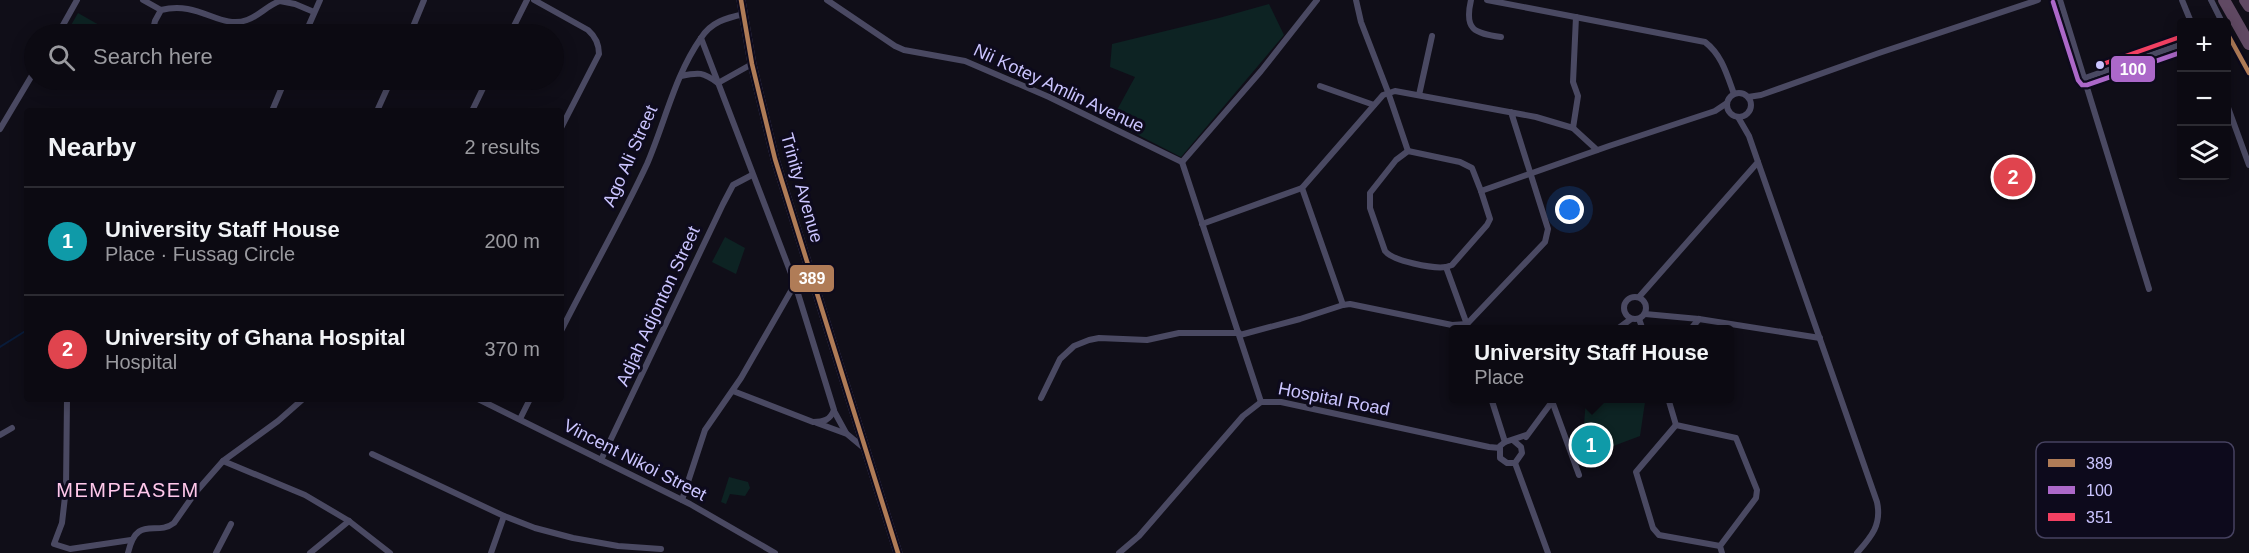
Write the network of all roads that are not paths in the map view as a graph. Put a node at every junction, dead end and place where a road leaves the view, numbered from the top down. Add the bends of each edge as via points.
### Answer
1 (78, 0) edge
2 (143, 0) edge
3 (320, 0) edge
4 (424, 0) edge
5 (527, 0) edge
6 (534, 0) edge
7 (741, 0) edge
8 (826, 0) edge
9 (1317, 0) edge
10 (1356, 0) edge
11 (1471, 0) edge
12 (1487, 0) edge
13 (2038, 0) edge
14 (2060, 0) edge
15 (2182, 0) edge
16 (2211, 0) edge
17 (2224, 0) edge
18 (2245, 0) edge
19 (2249, 6) edge
20 (161, 10) junction
21 (314, 12) junction
22 (744, 14) junction
23 (1576, 17) junction
24 (2190, 18) edge
25 (2220, 18) edge
26 (64, 24) edge
27 (154, 24) edge
28 (309, 24) edge
29 (414, 24) edge
30 (515, 24) edge
31 (1432, 36) dead end
32 (1501, 37) dead end
33 (701, 38) junction
34 (2231, 39) edge
35 (2249, 44) edge
36 (2177, 45) edge
37 (752, 64) junction
38 (2249, 73) edge
39 (681, 76) junction
40 (2085, 78) junction
41 (718, 83) junction
42 (1320, 86) dead end
43 (24, 89) edge
44 (281, 90) edge
45 (386, 90) edge
46 (483, 90) edge
47 (1388, 92) junction
48 (1734, 94) junction
49 (1419, 95) junction
50 (1761, 95) junction
51 (1748, 97) junction
52 (1727, 103) junction
53 (1374, 105) junction
54 (1752, 105) junction
55 (273, 108) edge
56 (377, 108) edge
57 (474, 108) edge
58 (1715, 111) junction
59 (1511, 112) junction
60 (1729, 112) junction
61 (1746, 115) junction
62 (2231, 116) edge
63 (1738, 117) junction
64 (564, 122) edge
65 (1573, 128) junction
66 (0, 129) edge
67 (1749, 136) junction
68 (1597, 150) junction
69 (1408, 151) junction
70 (1182, 162) junction
71 (1758, 162) junction
72 (2249, 165) edge
73 (1531, 173) junction
74 (752, 175) junction
75 (1302, 188) junction
76 (1481, 191) junction
77 (1202, 224) junction
78 (1446, 267) junction
79 (795, 284) junction
80 (2149, 289) dead end
81 (1642, 300) junction
82 (1343, 305) junction
83 (1625, 313) junction
84 (1645, 314) junction
85 (1630, 319) junction
86 (1639, 319) junction
87 (1699, 319) junction
88 (1622, 324) joint
89 (564, 325) edge
90 (1452, 325) edge
91 (1467, 325) edge
92 (1470, 325) edge
93 (1641, 325) edge
94 (1694, 325) edge
95 (1239, 334) junction
96 (1820, 338) junction
97 (733, 391) junction
98 (1041, 398) dead end
99 (67, 402) edge
100 (300, 402) edge
101 (484, 402) edge
102 (528, 402) edge
103 (1261, 402) junction
104 (1492, 403) edge
105 (1551, 403) edge
106 (1554, 403) edge
107 (1669, 403) edge
108 (832, 414) junction
109 (520, 419) junction
110 (813, 422) junction
111 (1676, 425) junction
112 (12, 428) dead end
113 (847, 434) junction
114 (0, 435) edge
115 (1526, 435) junction
116 (1514, 441) junction
117 (1505, 442) junction
118 (1521, 447) junction
119 (865, 449) junction
120 (1499, 451) junction
121 (372, 454) dead end
122 (601, 460) junction
123 (223, 461) junction
124 (1515, 463) junction
125 (1579, 475) dead end
126 (682, 500) junction
127 (504, 516) junction
128 (349, 521) junction
129 (231, 524) dead end
130 (131, 540) junction
131 (661, 549) dead end
132 (1721, 549) edge
133 (128, 553) edge
134 (216, 553) edge
135 (310, 553) edge
136 (390, 553) edge
137 (491, 553) edge
138 (775, 553) edge
139 (898, 553) edge
140 (1119, 553) edge
141 (1548, 553) edge
142 (1857, 553) edge

1 - 26 street
2 - 20 street
3 - 21 street
4 - 29 street
5 - 30 street
6 - 64 street via 588,30 599,46 599,54
7 - 22 street, Trinity Avenue
8 - 70 street, Nii Kotey Amlin Avenue via 895,46 965,61
9 - 70 street
10 - 47 street
11 - 32 street via 1471,28
12 - 23 street
13 - 50 street
14 - 40 street
15 - 24 street
16 - 25 street
17 - 35 highway
18 - 19 highway
20 - 21 street via 197,8 237,21 248,20 280,1
20 - 27 street
21 - 28 street
22 - 33 street, Ago Ali Street via 711,26
22 - 37 street, Trinity Avenue
23 - 48 street via 1705,42 1720,58
23 - 65 street via 1573,82 1578,96
31 - 49 street
33 - 39 street, Ago Ali Street
33 - 41 street
34 - 38 street
36 - 40 street
37 - 41 street
37 - 119 street, Trinity Avenue via 776,159
39 - 41 street via 705,74
39 - 89 street, Ago Ali Street via 647,164
40 - 80 street
41 - 74 street
42 - 53 street
43 - 66 street
44 - 55 street
45 - 56 street
46 - 57 street
47 - 49 street
47 - 53 street
47 - 69 street
48 - 51 street
48 - 52 street
49 - 59 street
50 - 51 street
50 - 54 street
51 - 54 street
52 - 58 street
52 - 60 street
53 - 75 street
54 - 61 street
58 - 60 street
58 - 68 street
59 - 65 street
59 - 73 street
60 - 63 street
61 - 63 street
61 - 67 street
62 - 72 street
63 - 67 street
65 - 68 street
67 - 71 street
68 - 73 street
69 - 76 street via 1472,168
69 - 78 street via 1370,193 1370,208 1389,256
70 - 77 street
71 - 81 street
71 - 96 street
73 - 76 street
73 - 92 street via 1548,236
74 - 79 street
74 - 122 street, Adjah Adjonton Street via 733,185
75 - 77 street
75 - 82 street
76 - 78 street via 1490,214 1487,225
77 - 95 street
78 - 91 street
79 - 97 street
79 - 108 street
81 - 83 street via 1633,297 1626,301
81 - 84 street
82 - 90 street
82 - 95 street
83 - 85 street
83 - 88 street
84 - 86 street
84 - 87 street
85 - 86 street
85 - 88 street
86 - 93 street
87 - 94 street
87 - 96 street
95 - 98 street via 1179,333 1147,340 1089,340 1074,346 1060,359
95 - 103 street
96 - 142 street via 1879,514 1878,525
97 - 110 street
97 - 126 street via 705,430
99 - 130 street via 66,488 62,523 54,544 70,549
100 - 123 street
101 - 109 street, Vincent Nikoi Street
102 - 109 street
103 - 120 street, Hospital Road via 1281,402
103 - 140 street, Hospital Road
104 - 117 street
105 - 115 street
106 - 125 street
107 - 111 street
108 - 110 street via 823,422
108 - 113 street
109 - 122 street, Vincent Nikoi Street
110 - 113 street
111 - 132 street via 1736,438 1757,490 1756,498
111 - 132 street via 1636,472 1653,528 1659,535
112 - 114 street
113 - 119 street
115 - 116 street
115 - 118 street
116 - 117 street
116 - 118 street
117 - 120 street
118 - 124 street via 1521,457
119 - 139 street, Trinity Avenue
120 - 124 street via 1500,458
121 - 127 street
122 - 126 street, Vincent Nikoi Street
123 - 128 street via 305,495
123 - 130 street via 174,523 145,529
124 - 141 street
126 - 138 street, Vincent Nikoi Street
127 - 131 street via 573,538
127 - 137 street
128 - 135 street
128 - 136 street
129 - 134 street
130 - 133 street

